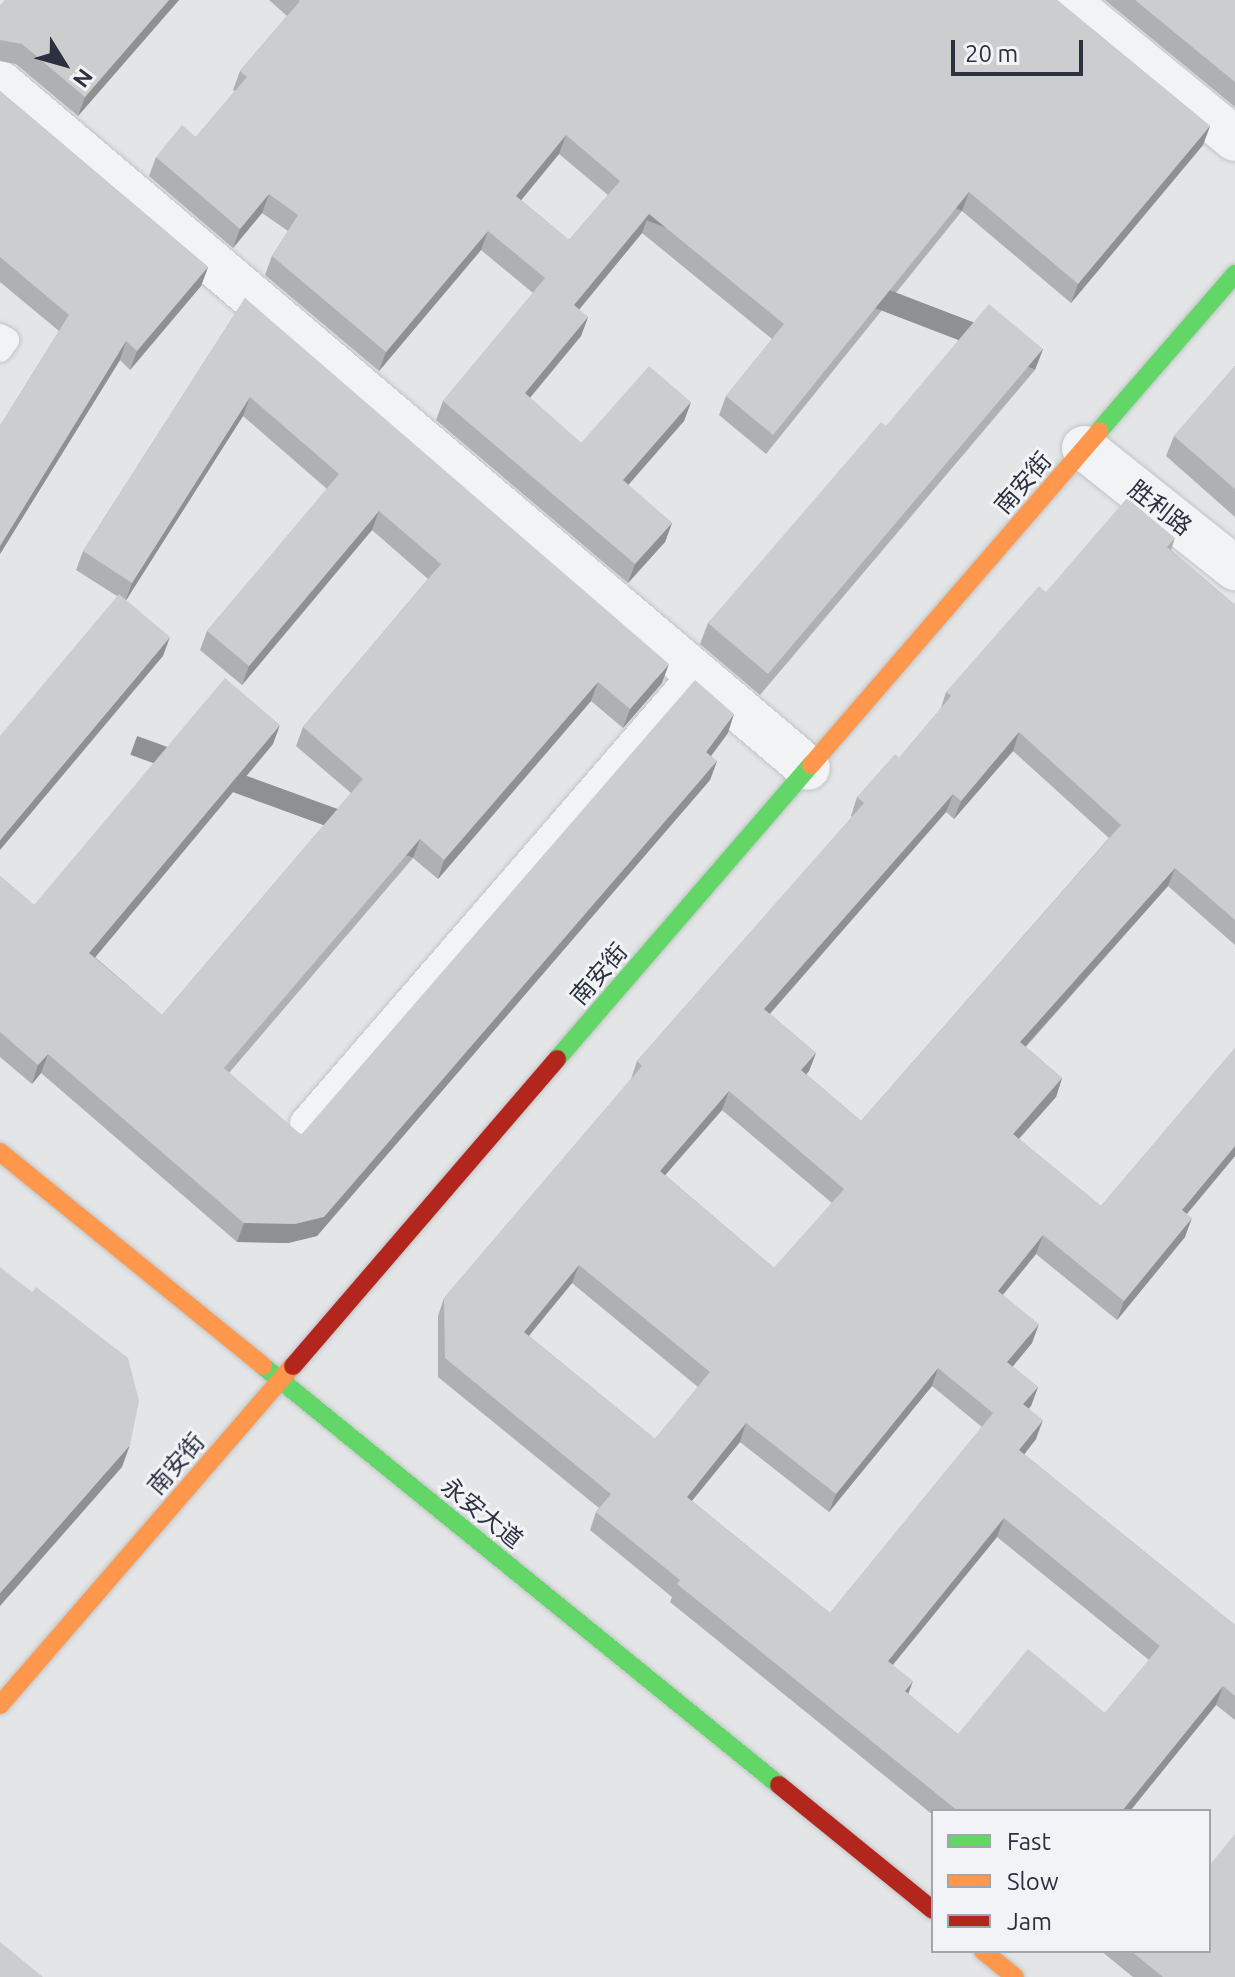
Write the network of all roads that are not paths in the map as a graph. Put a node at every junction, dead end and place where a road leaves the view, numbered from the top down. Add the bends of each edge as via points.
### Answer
1 (1066, 0) edge
2 (0, 83) edge
3 (1235, 139) edge
4 (1235, 274) edge
5 (0, 336) edge
6 (0, 350) edge
7 (1084, 448) junction
8 (1235, 568) edge
9 (693, 670) junction
10 (808, 768) junction
11 (302, 1122) dead end
12 (0, 1152) edge
13 (280, 1380) junction
14 (0, 1705) edge
15 (931, 1908) edge
16 (985, 1953) edge
17 (1015, 1977) edge

1 - 3 street
2 - 9 street
4 - 7 main road, 南安街
5 - 6 lane via 7,340
7 - 8 street, 胜利路
7 - 10 main road, 南安街
9 - 10 street
9 - 11 lane
10 - 13 main road, 南安街
12 - 13 main road, 永安大道
13 - 14 main road, 南安街
13 - 15 main road, 永安大道
16 - 17 main road

